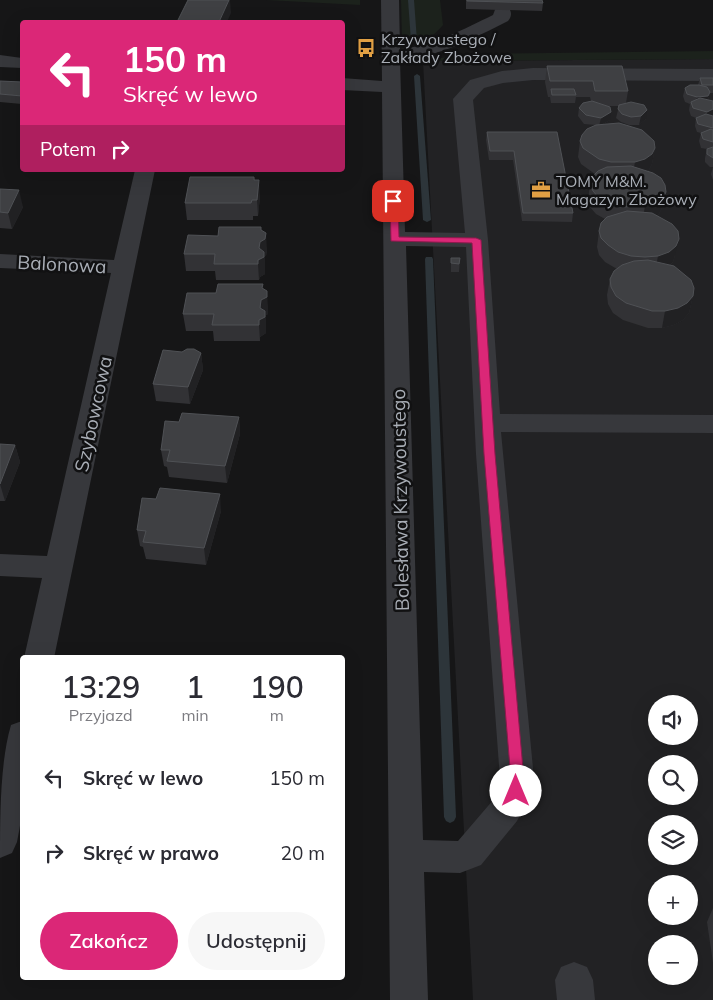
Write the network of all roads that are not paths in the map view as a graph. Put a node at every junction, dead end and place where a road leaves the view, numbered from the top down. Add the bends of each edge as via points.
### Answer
1 (390, 0) edge
2 (502, 11) edge
3 (391, 55) junction
4 (0, 61) edge
5 (20, 63) edge
6 (713, 75) edge
7 (345, 84) edge
8 (391, 87) junction
9 (145, 172) edge
10 (394, 239) junction
11 (476, 240) junction
12 (0, 261) edge
13 (124, 268) junction
14 (487, 423) junction
15 (713, 424) edge
16 (0, 565) edge
17 (58, 568) junction
18 (40, 655) edge
19 (20, 745) edge
20 (0, 842) edge
21 (408, 856) junction
22 (409, 1000) edge

1 - 3 street, Bolesława Krzywoustego
2 - 3 street via 502,17 445,46
3 - 8 street, Bolesława Krzywoustego
4 - 5 street
6 - 11 street via 533,74 477,84 463,99
7 - 8 street
8 - 10 street, Bolesława Krzywoustego
9 - 13 street, Szybowcowa
10 - 11 street
10 - 21 street, Bolesława Krzywoustego
11 - 14 street
12 - 13 street, Balonowa
13 - 17 street, Szybowcowa
14 - 15 street
14 - 21 street via 516,791 512,803 469,854 460,857
16 - 17 street
17 - 18 street, Szybowcowa
19 - 20 street
21 - 22 street, Bolesława Krzywoustego

